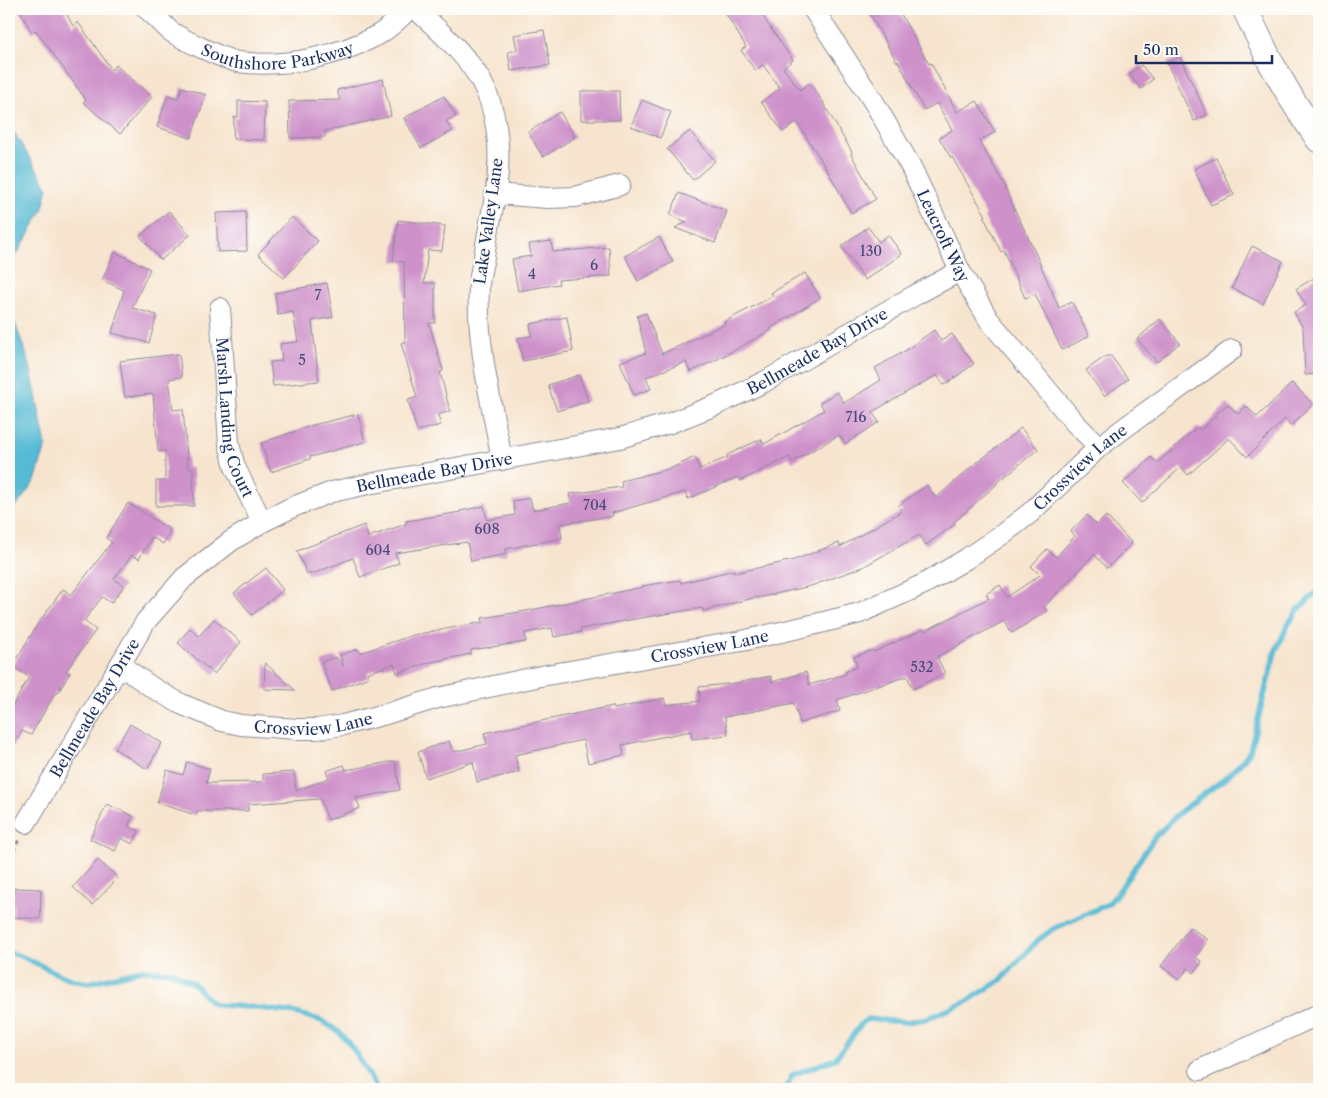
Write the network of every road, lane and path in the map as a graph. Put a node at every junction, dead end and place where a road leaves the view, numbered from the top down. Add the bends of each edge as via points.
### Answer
1 (147, 9) edge
2 (410, 9) edge
3 (416, 9) edge
4 (813, 9) edge
5 (1245, 9) edge
6 (1319, 140) edge
7 (620, 185) dead end
8 (495, 194) junction
9 (960, 271) junction
10 (220, 308) dead end
11 (1232, 350) dead end
12 (1099, 447) junction
13 (502, 460) junction
14 (262, 522) junction
15 (120, 665) junction
16 (26, 823) dead end
17 (1319, 1014) edge
18 (1200, 1070) dead end

1 - 2 street, Southshore Parkway via 171,31 205,50 236,62 271,63 312,59 349,48 380,34
3 - 8 street, Lake Valley Lane via 462,54 485,88 498,137
4 - 9 street, Leacroft Way via 912,167
5 - 6 street via 1292,101
7 - 8 street via 575,196 548,198
8 - 13 street, Lake Valley Lane via 479,285 478,318
9 - 12 street, Leacroft Way via 989,320
9 - 13 street, Bellmeade Bay Drive via 764,382 716,405 620,438
10 - 14 street, Marsh Landing Court via 228,444 235,467
11 - 12 street, Crossview Lane
12 - 15 street, Crossview Lane via 1023,518 924,584 860,613 742,641 541,676 317,729 222,721 181,704
13 - 14 street, Bellmeade Bay Drive via 332,492
14 - 15 street, Bellmeade Bay Drive via 231,541 184,578 146,621
15 - 16 street, Bellmeade Bay Drive
17 - 18 street

